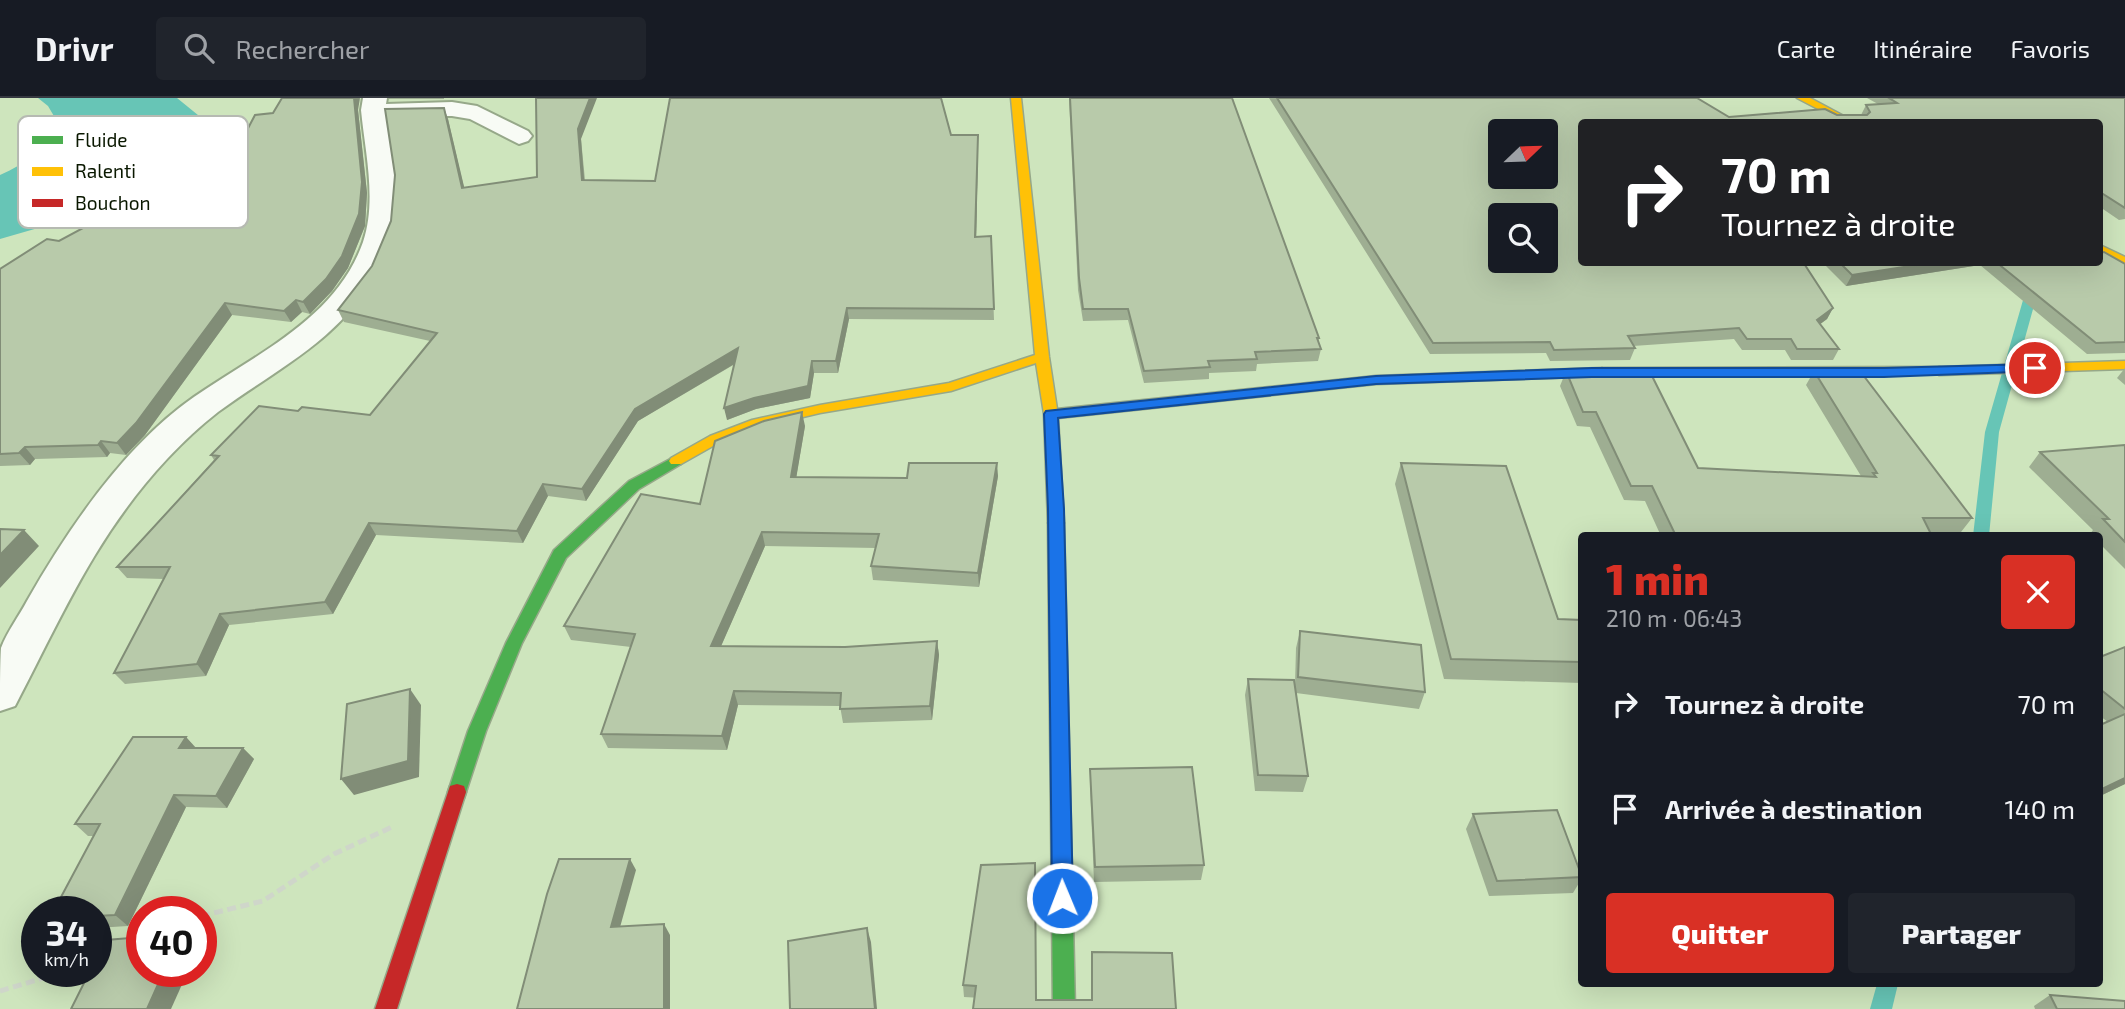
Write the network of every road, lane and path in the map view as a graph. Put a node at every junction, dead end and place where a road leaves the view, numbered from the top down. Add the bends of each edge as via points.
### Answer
1 (1016, 98) edge
2 (1802, 98) edge
3 (374, 104) edge
4 (1844, 119) edge
5 (519, 136) dead end
6 (2103, 251) edge
7 (2125, 262) edge
8 (1042, 358) junction
9 (2125, 365) edge
10 (1051, 414) junction
11 (0, 694) edge
12 (454, 798) junction
13 (217, 912) edge
14 (21, 985) edge
15 (0, 991) edge
16 (386, 1009) edge
17 (1064, 1009) edge

1 - 8 street
2 - 4 street
3 - 5 street via 477,113
3 - 11 street via 384,205 377,242 359,278 325,321 204,406 118,492 74,553
6 - 7 street
8 - 10 street
8 - 12 street via 951,387 757,423 715,439 634,485 560,554 514,643
9 - 10 street via 1884,373 1592,372 1376,380
10 - 17 street
12 - 13 path via 334,854 262,901
12 - 16 street
14 - 15 path

